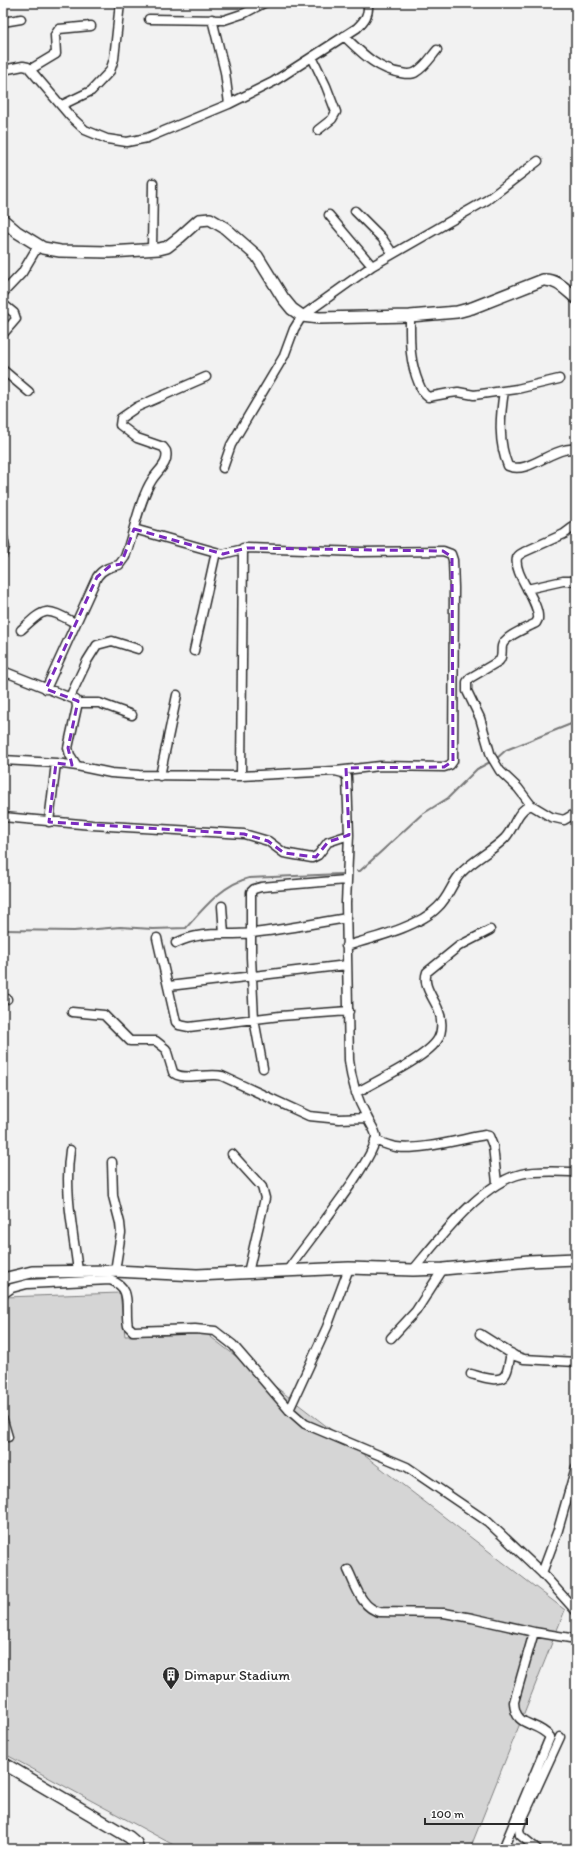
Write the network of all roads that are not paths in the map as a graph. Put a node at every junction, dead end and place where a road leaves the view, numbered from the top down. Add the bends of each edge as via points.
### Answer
1 (120, 3) edge
2 (264, 3) edge
3 (368, 3) edge
4 (21, 19) dead end
5 (149, 19) dead end
6 (212, 19) junction
7 (3, 22) edge
8 (90, 26) dead end
9 (344, 36) junction
10 (438, 50) dead end
11 (312, 57) junction
12 (31, 69) junction
13 (3, 70) edge
14 (229, 104) junction
15 (62, 105) junction
16 (318, 130) dead end
17 (538, 161) dead end
18 (153, 183) dead end
19 (355, 211) dead end
20 (330, 215) dead end
21 (3, 220) edge
22 (38, 246) junction
23 (152, 250) junction
24 (393, 254) junction
25 (372, 266) junction
26 (3, 293) edge
27 (576, 298) edge
28 (3, 304) edge
29 (302, 316) junction
30 (410, 316) junction
31 (3, 334) edge
32 (3, 370) edge
33 (206, 377) dead end
34 (559, 379) dead end
35 (504, 391) junction
36 (29, 392) dead end
37 (576, 448) edge
38 (223, 468) dead end
39 (576, 525) edge
40 (134, 529) junction
41 (3, 538) edge
42 (243, 548) junction
43 (216, 552) junction
44 (3, 554) edge
45 (576, 581) edge
46 (527, 588) junction
47 (75, 623) junction
48 (21, 630) dead end
49 (138, 648) dead end
50 (194, 651) dead end
51 (3, 671) edge
52 (46, 689) junction
53 (177, 695) dead end
54 (70, 697) junction
55 (78, 703) junction
56 (132, 715) dead end
57 (3, 760) edge
58 (56, 763) junction
59 (77, 766) junction
60 (335, 771) junction
61 (160, 776) junction
62 (241, 776) junction
63 (531, 805) junction
64 (576, 813) edge
65 (3, 817) edge
66 (49, 822) junction
67 (349, 835) junction
68 (346, 880) junction
69 (222, 906) dead end
70 (347, 918) junction
71 (490, 930) dead end
72 (251, 933) junction
73 (224, 934) junction
74 (157, 938) dead end
75 (176, 943) dead end
76 (346, 946) junction
77 (347, 965) junction
78 (252, 975) junction
79 (169, 986) junction
80 (349, 1011) junction
81 (72, 1012) dead end
82 (254, 1020) junction
83 (263, 1068) dead end
84 (356, 1093) junction
85 (367, 1118) junction
86 (376, 1140) junction
87 (70, 1150) dead end
88 (232, 1154) dead end
89 (112, 1162) dead end
90 (576, 1172) edge
91 (497, 1183) junction
92 (576, 1259) edge
93 (349, 1268) junction
94 (443, 1269) junction
95 (288, 1270) junction
96 (413, 1270) junction
97 (78, 1271) junction
98 (115, 1271) junction
99 (248, 1273) junction
100 (3, 1279) edge
101 (3, 1294) edge
102 (480, 1334) dead end
103 (391, 1338) dead end
104 (511, 1354) junction
105 (576, 1362) edge
106 (471, 1374) dead end
107 (290, 1410) junction
108 (3, 1420) edge
109 (8, 1437) dead end
110 (576, 1466) edge
111 (348, 1570) dead end
112 (542, 1574) junction
113 (576, 1611) edge
114 (534, 1632) junction
115 (576, 1639) edge
116 (560, 1737) dead end
117 (3, 1763) edge
118 (138, 1849) edge
119 (502, 1849) edge
120 (537, 1849) edge

1 - 15 street via 114,60 110,71 91,91
2 - 6 street via 232,18
3 - 9 street via 369,13 365,20
4 - 7 street
5 - 6 street
6 - 14 street via 225,72
8 - 12 street via 56,31 56,54
9 - 10 street via 387,71 414,74
9 - 11 street
11 - 14 street via 273,82
11 - 16 street via 336,112 332,119
12 - 13 street via 23,66
12 - 15 street
14 - 15 street via 147,138 127,142 106,139 85,130
17 - 24 street via 487,200
18 - 23 street
19 - 24 street via 382,238
20 - 25 street
21 - 22 street
22 - 23 street via 60,251
22 - 26 street via 22,272
23 - 29 street via 167,247 199,220 210,219 217,222 257,256 283,298
24 - 25 street
25 - 29 street
27 - 30 street via 557,283 543,280 465,310
28 - 31 street via 14,312 16,319
29 - 30 street
29 - 38 street via 284,356 232,445
30 - 35 street via 411,361 425,396 458,392 474,395
32 - 36 street
33 - 40 street via 137,407 121,418 120,422 124,429 137,438 163,447 167,455 166,461 152,480
34 - 35 street
35 - 37 street via 500,419 502,449 508,466 521,468 563,450
39 - 46 street via 564,534 518,556 517,565
40 - 43 street
40 - 47 street via 122,563 100,572
41 - 44 street
42 - 43 street via 229,554
42 - 60 street via 360,552 443,551 452,557 453,761 444,767 380,766
42 - 62 street
43 - 50 street
45 - 46 street
46 - 63 street via 538,615 536,623 507,638 502,645 501,659 474,674 468,682 467,691 480,718 493,760
47 - 48 street via 57,613 47,611 39,614
47 - 52 street
49 - 54 street via 112,641 97,645
51 - 52 street
52 - 54 street
53 - 61 street
54 - 55 street
55 - 56 street via 99,703
55 - 59 street via 68,748
57 - 58 street
58 - 59 street
58 - 66 street
59 - 61 street via 111,773
60 - 62 street
60 - 67 street via 347,777
61 - 62 street
63 - 64 street via 560,820
63 - 76 street via 522,810 506,837 462,872 449,895 428,916 380,936
65 - 66 street
66 - 67 street via 244,834 268,841 284,852 312,858 318,855 328,842
67 - 68 street
68 - 70 street
68 - 72 street via 261,886 254,889 250,898
69 - 73 street
70 - 72 street
70 - 76 street
71 - 84 street via 459,946 427,972 426,985 442,1027 433,1046
72 - 73 street
72 - 78 street
73 - 75 street via 200,934
74 - 79 street
76 - 77 street
77 - 78 street
77 - 80 street
78 - 79 street
78 - 82 street
79 - 82 street via 179,1025 189,1027
80 - 82 street
80 - 84 street via 350,1077
81 - 85 street via 104,1015 130,1041 149,1040 162,1044 176,1075 183,1077 216,1074 309,1116
82 - 83 street
84 - 85 street
85 - 86 street
86 - 91 street via 402,1148 489,1136 493,1146
86 - 95 street via 364,1163
87 - 97 street via 68,1188
88 - 99 street via 262,1187 265,1198
89 - 98 street via 113,1196 121,1233
90 - 91 street via 521,1174
91 - 96 street via 453,1222
92 - 94 street
93 - 95 street
93 - 96 street
93 - 107 street via 327,1327
94 - 96 street
94 - 103 street via 416,1311
95 - 99 street
97 - 98 street
97 - 100 street via 32,1272
98 - 99 street via 198,1276
101 - 107 street via 12,1288 27,1284 110,1280 119,1283 127,1298 127,1323 130,1329 137,1332 195,1329 215,1331 233,1345
102 - 104 street
104 - 105 street via 524,1359
104 - 106 street via 506,1375 502,1378
107 - 112 street via 305,1424 407,1467 488,1522
108 - 109 street
110 - 112 street via 558,1530
111 - 114 street via 364,1604 371,1610 444,1613
112 - 113 street
114 - 115 street
114 - 119 street via 514,1702 514,1712 517,1717 544,1731 550,1737
116 - 120 street via 519,1829 520,1835
117 - 118 street via 129,1837

